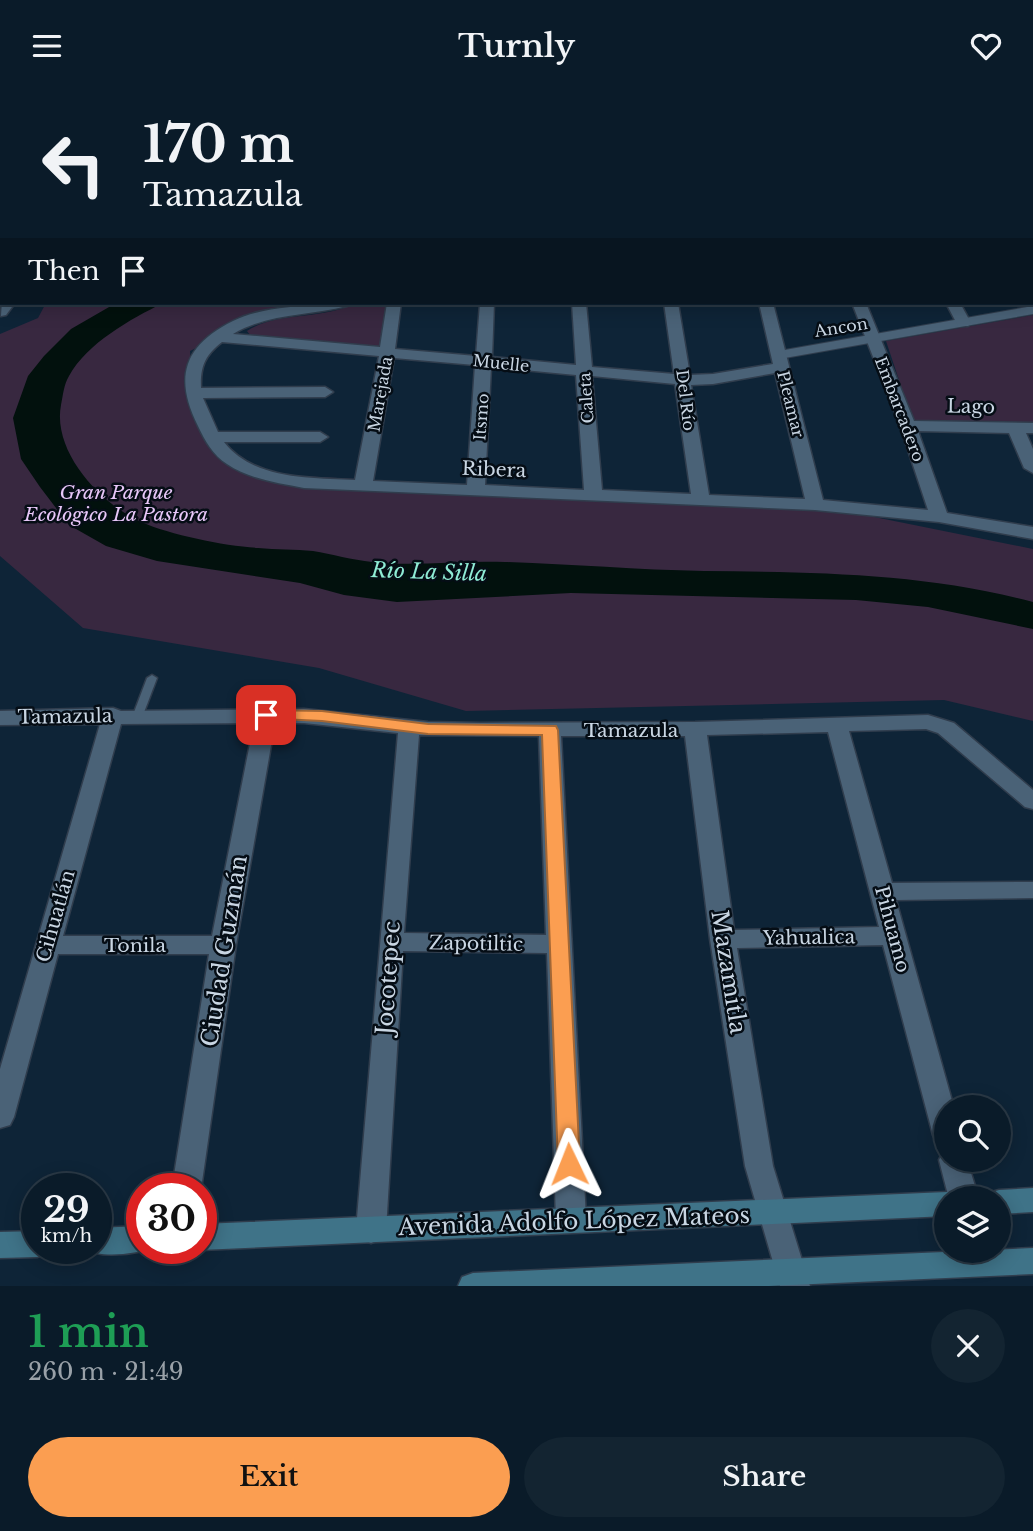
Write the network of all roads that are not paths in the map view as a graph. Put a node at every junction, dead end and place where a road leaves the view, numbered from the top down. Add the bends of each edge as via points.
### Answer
1 (331, 305) edge
2 (394, 305) edge
3 (487, 305) edge
4 (579, 305) edge
5 (671, 305) edge
6 (766, 305) edge
7 (860, 305) edge
8 (955, 305) edge
9 (1033, 310) edge
10 (963, 323) junction
11 (219, 337) junction
12 (873, 340) junction
13 (388, 351) junction
14 (484, 361) junction
15 (780, 361) junction
16 (584, 372) junction
17 (684, 380) junction
18 (324, 392) dead end
19 (193, 393) junction
20 (908, 426) junction
21 (1024, 428) edge
22 (212, 437) junction
23 (320, 437) dead end
24 (1033, 468) edge
25 (363, 485) junction
26 (476, 490) junction
27 (593, 494) junction
28 (701, 498) junction
29 (815, 505) junction
30 (939, 517) junction
31 (1033, 533) edge
32 (152, 678) dead end
33 (113, 715) junction
34 (138, 715) junction
35 (266, 715) junction
36 (0, 717) edge
37 (837, 725) junction
38 (409, 727) junction
39 (695, 729) junction
40 (550, 730) junction
41 (1033, 802) edge
42 (1033, 890) edge
43 (883, 892) junction
44 (894, 936) junction
45 (723, 939) junction
46 (391, 942) junction
47 (561, 944) junction
48 (47, 945) junction
49 (223, 945) junction
50 (936, 1095) edge
51 (0, 1118) edge
52 (189, 1173) edge
53 (1033, 1200) edge
54 (1011, 1201) edge
55 (934, 1205) edge
56 (773, 1212) junction
57 (571, 1219) junction
58 (371, 1230) junction
59 (217, 1236) edge
60 (21, 1244) edge
61 (0, 1245) edge
62 (1033, 1261) edge
63 (793, 1279) edge
64 (473, 1286) edge

1 - 11 street, Ribera via 248,320
2 - 13 street, Marejada
3 - 14 street, Itsmo
4 - 16 street, Caleta
5 - 17 street, Del Río
6 - 15 street, Pleamar
7 - 12 street, Embarcadero
8 - 10 street
9 - 10 street, Ancon
10 - 12 street, Ancon
11 - 13 street, Muelle
11 - 19 street, Ribera via 195,359
12 - 15 street, Ancon
12 - 20 street, Embarcadero
13 - 14 street, Muelle
13 - 25 street, Marejada
14 - 16 street, Muelle
14 - 26 street, Itsmo
15 - 17 street, Muelle via 713,379
15 - 29 street, Pleamar
16 - 17 street, Muelle
16 - 27 street, Caleta
17 - 28 street, Del Río
18 - 19 street
19 - 22 street, Ribera
20 - 21 street, Lago
20 - 30 street, Embarcadero
21 - 24 street
22 - 23 street
22 - 25 street, Ribera via 234,461 267,474 304,483
25 - 26 street, Ribera
26 - 27 street, Ribera
27 - 28 street, Ribera
28 - 29 street, Ribera
29 - 30 street, Ribera
30 - 31 street, Ribera
32 - 34 lane
33 - 34 street, Tamazula
33 - 36 street, Tamazula
33 - 48 street, Cihuatlán
34 - 35 street, Tamazula
35 - 38 street, Tamazula via 322,716
35 - 49 street, Ciudad Guzmán
37 - 39 street, Tamazula
37 - 41 street, Tamazula via 928,722 946,728
37 - 43 street, Pihuamo
38 - 40 street, Tamazula
38 - 46 street, Jocotepec
39 - 40 street, Tamazula
39 - 45 street, Mazamitla
40 - 47 street
42 - 43 street
43 - 44 street, Pihuamo
44 - 45 street, Yahualica
44 - 50 street, Pihuamo
45 - 56 street, Mazamitla via 759,1165
46 - 47 street, Zapotiltic
46 - 58 street, Jocotepec
47 - 57 street
48 - 49 street, Tonila
48 - 51 street, Cihuatlán
49 - 52 street, Ciudad Guzmán
53 - 54 main road
55 - 56 main road, Avenida Adolfo López Mateos
56 - 57 main road, Avenida Adolfo López Mateos
56 - 63 street, Mazamitla
57 - 58 main road, Avenida Adolfo López Mateos
58 - 59 main road, Avenida Adolfo López Mateos
60 - 61 main road
62 - 63 main road
63 - 64 main road

